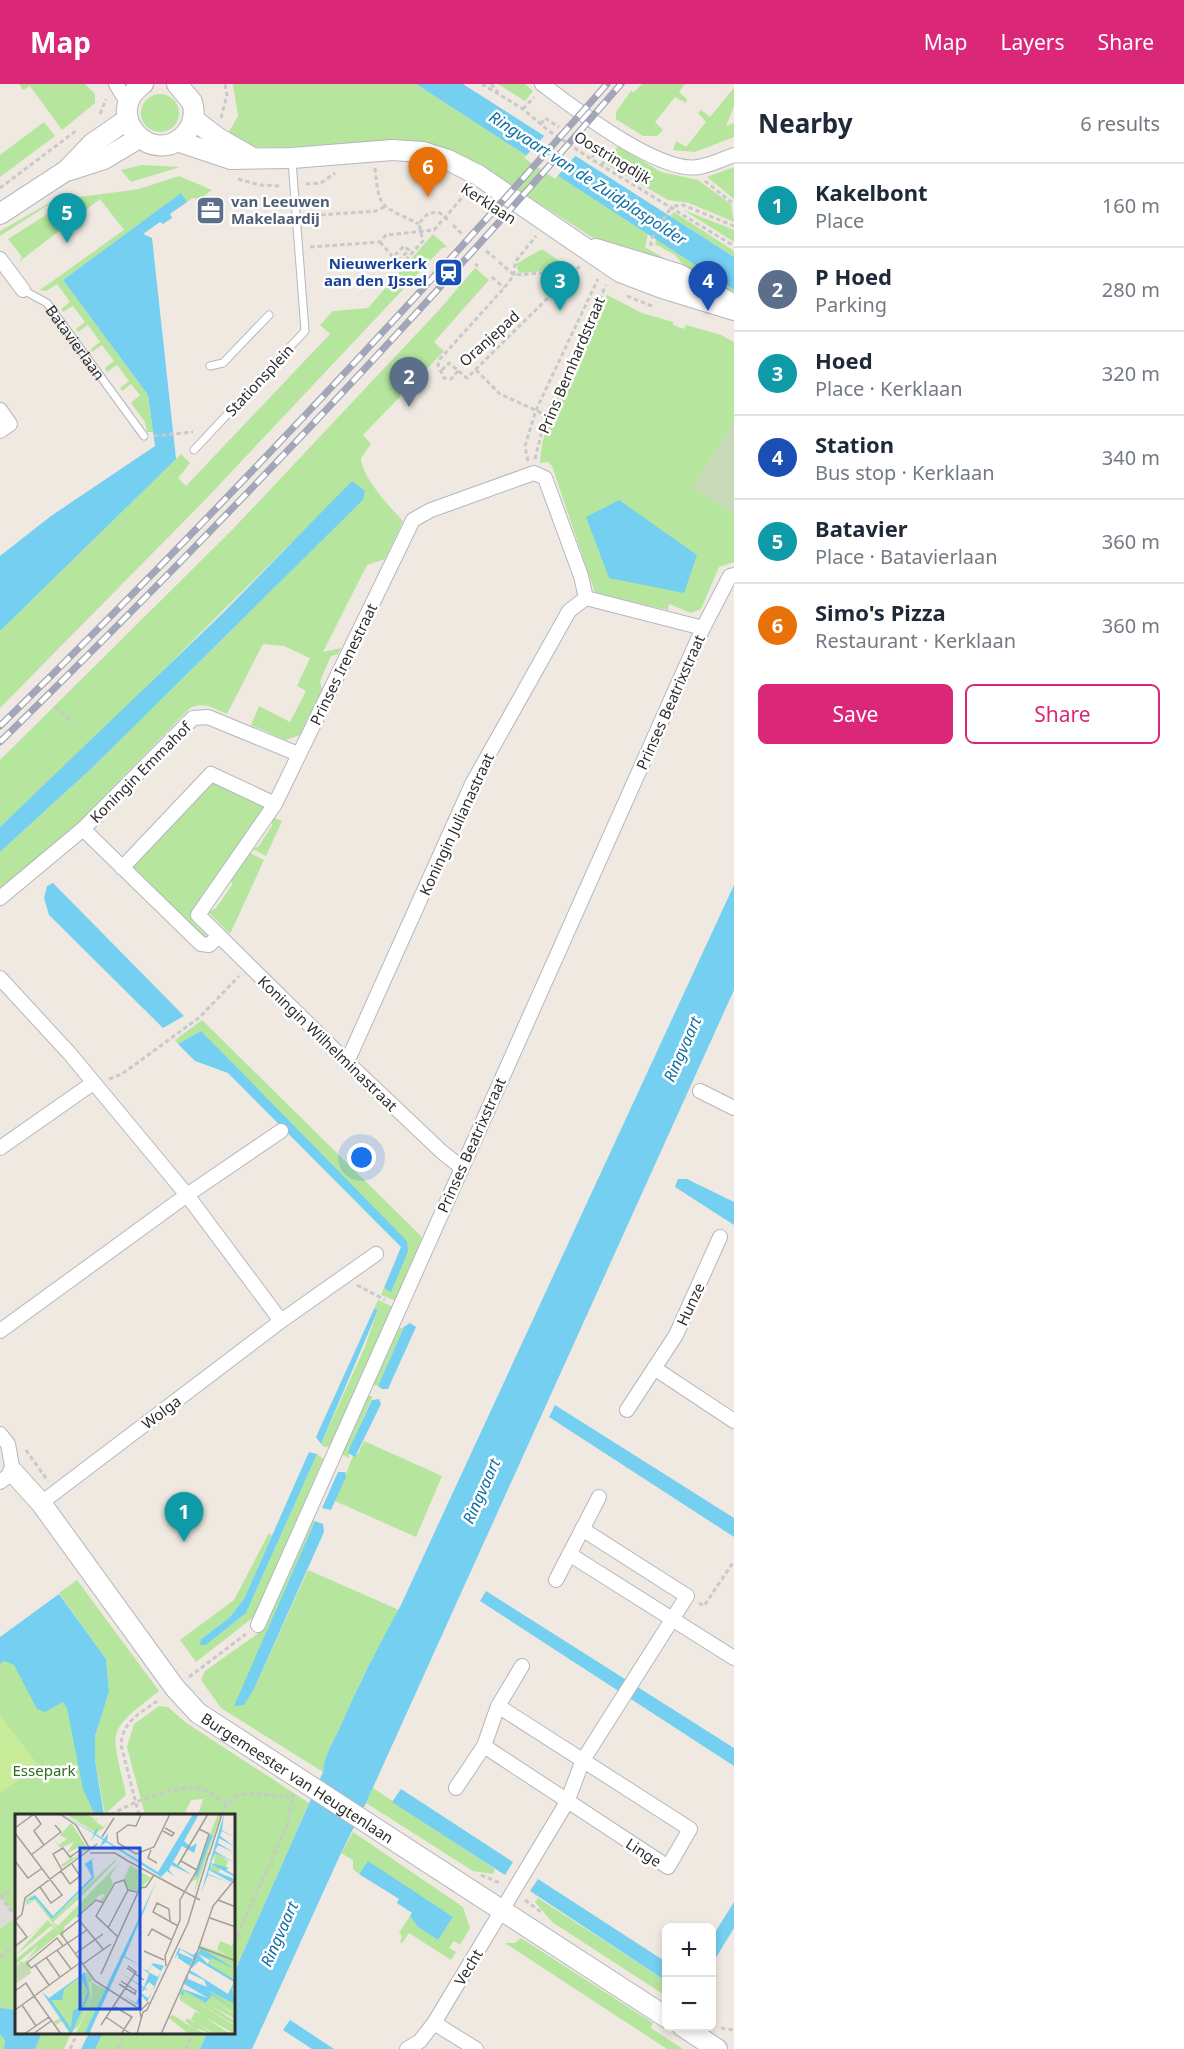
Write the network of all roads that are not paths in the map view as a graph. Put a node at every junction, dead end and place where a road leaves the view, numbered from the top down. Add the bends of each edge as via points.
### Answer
1 (143, 84) edge
2 (542, 84) edge
3 (110, 87) edge
4 (187, 88) edge
5 (128, 112) junction
6 (193, 119) junction
7 (139, 138) junction
8 (177, 141) junction
9 (734, 155) edge
10 (253, 158) junction
11 (292, 158) junction
12 (67, 170) junction
13 (0, 214) edge
14 (0, 260) edge
15 (23, 290) joint
16 (734, 308) edge
17 (269, 315) dead end
18 (210, 366) dead end
19 (0, 410) edge
20 (0, 431) edge
21 (147, 436) road end
22 (194, 450) dead end
23 (734, 575) edge
24 (586, 598) junction
25 (703, 628) junction
26 (298, 754) junction
27 (275, 804) junction
28 (83, 829) junction
29 (122, 868) junction
30 (0, 898) edge
31 (198, 915) joint
32 (218, 937) junction
33 (0, 978) edge
34 (348, 1062) junction
35 (93, 1083) junction
36 (700, 1091) dead end
37 (734, 1108) edge
38 (281, 1131) dead end
39 (0, 1148) edge
40 (461, 1167) junction
41 (187, 1195) junction
42 (720, 1237) dead end
43 (376, 1254) dead end
44 (281, 1321) junction
45 (0, 1331) edge
46 (654, 1368) junction
47 (627, 1410) dead end
48 (734, 1421) edge
49 (0, 1434) edge
50 (7, 1477) edge
51 (599, 1497) dead end
52 (41, 1503) junction
53 (582, 1529) junction
54 (569, 1554) junction
55 (556, 1580) dead end
56 (672, 1620) junction
57 (258, 1625) road end
58 (734, 1658) edge
59 (522, 1666) dead end
60 (498, 1706) junction
61 (484, 1746) junction
62 (583, 1760) junction
63 (456, 1788) dead end
64 (567, 1802) junction
65 (502, 1911) junction
66 (662, 2014) edge
67 (434, 2023) junction
68 (690, 2031) edge
69 (407, 2049) edge
70 (476, 2049) edge
71 (717, 2049) edge

1 - 5 street via 134,92
2 - 9 street via 652,156 698,168
3 - 5 street
4 - 6 street
5 - 7 street
5 - 12 street
6 - 8 street
6 - 10 street, Kerklaan
7 - 8 street, Kerklaan via 158,145
7 - 12 street via 104,159
8 - 10 street, Kerklaan via 231,159
10 - 11 street, Kerklaan
11 - 16 street, Kerklaan via 392,150 423,152 448,160 478,175 577,252 638,279
11 - 22 lane, Stationsplein via 304,331
12 - 13 street
14 - 15 street, Batavierlaan
15 - 21 lane, Batavierlaan via 47,303
17 - 18 lane via 223,363
19 - 20 street via 10,424
23 - 25 street, Prinses Beatrixstraat
24 - 25 street
24 - 26 street, Prinses Irenestraat via 545,478 534,473 431,510 414,520
24 - 34 street, Koningin Julianastraat via 568,611 472,784
25 - 40 street, Prinses Beatrixstraat
26 - 27 street, Prinses Irenestraat
26 - 28 street, Koningin Emmahof via 200,715
27 - 29 street via 212,774
27 - 31 street, Prinses Irenestraat
28 - 29 street, Koningin Emmahof
28 - 30 street, Koningin Emmahof
29 - 32 street, Koningin Emmahof via 201,944 209,945
31 - 32 street, Koningin Wilhelminastraat
32 - 34 street, Koningin Wilhelminastraat
33 - 35 street
34 - 40 street, Koningin Wilhelminastraat
35 - 39 street
35 - 41 street
36 - 37 street
38 - 41 street
40 - 57 street, Prinses Beatrixstraat
41 - 44 street
41 - 45 street
42 - 46 street, Hunze via 676,1335
43 - 44 street, Wolga
44 - 52 street, Wolga
46 - 47 street, Hunze
46 - 48 street
49 - 50 street via 8,1444
50 - 52 street, Burgemeester van Heugtenlaan
51 - 53 street
52 - 65 street, Burgemeester van Heugtenlaan via 169,1692
53 - 54 street
53 - 56 street via 687,1596
54 - 55 street
54 - 56 street
56 - 58 street
56 - 62 street
59 - 60 street
60 - 61 street
60 - 62 street, Linge
61 - 63 street
61 - 64 street, Linge
62 - 64 street
62 - 64 street, Linge via 690,1829 668,1867
64 - 65 street
65 - 66 street, Burgemeester van Heugtenlaan
65 - 67 street, Vecht
67 - 69 street, Vecht via 420,2041
67 - 70 street
68 - 71 street

